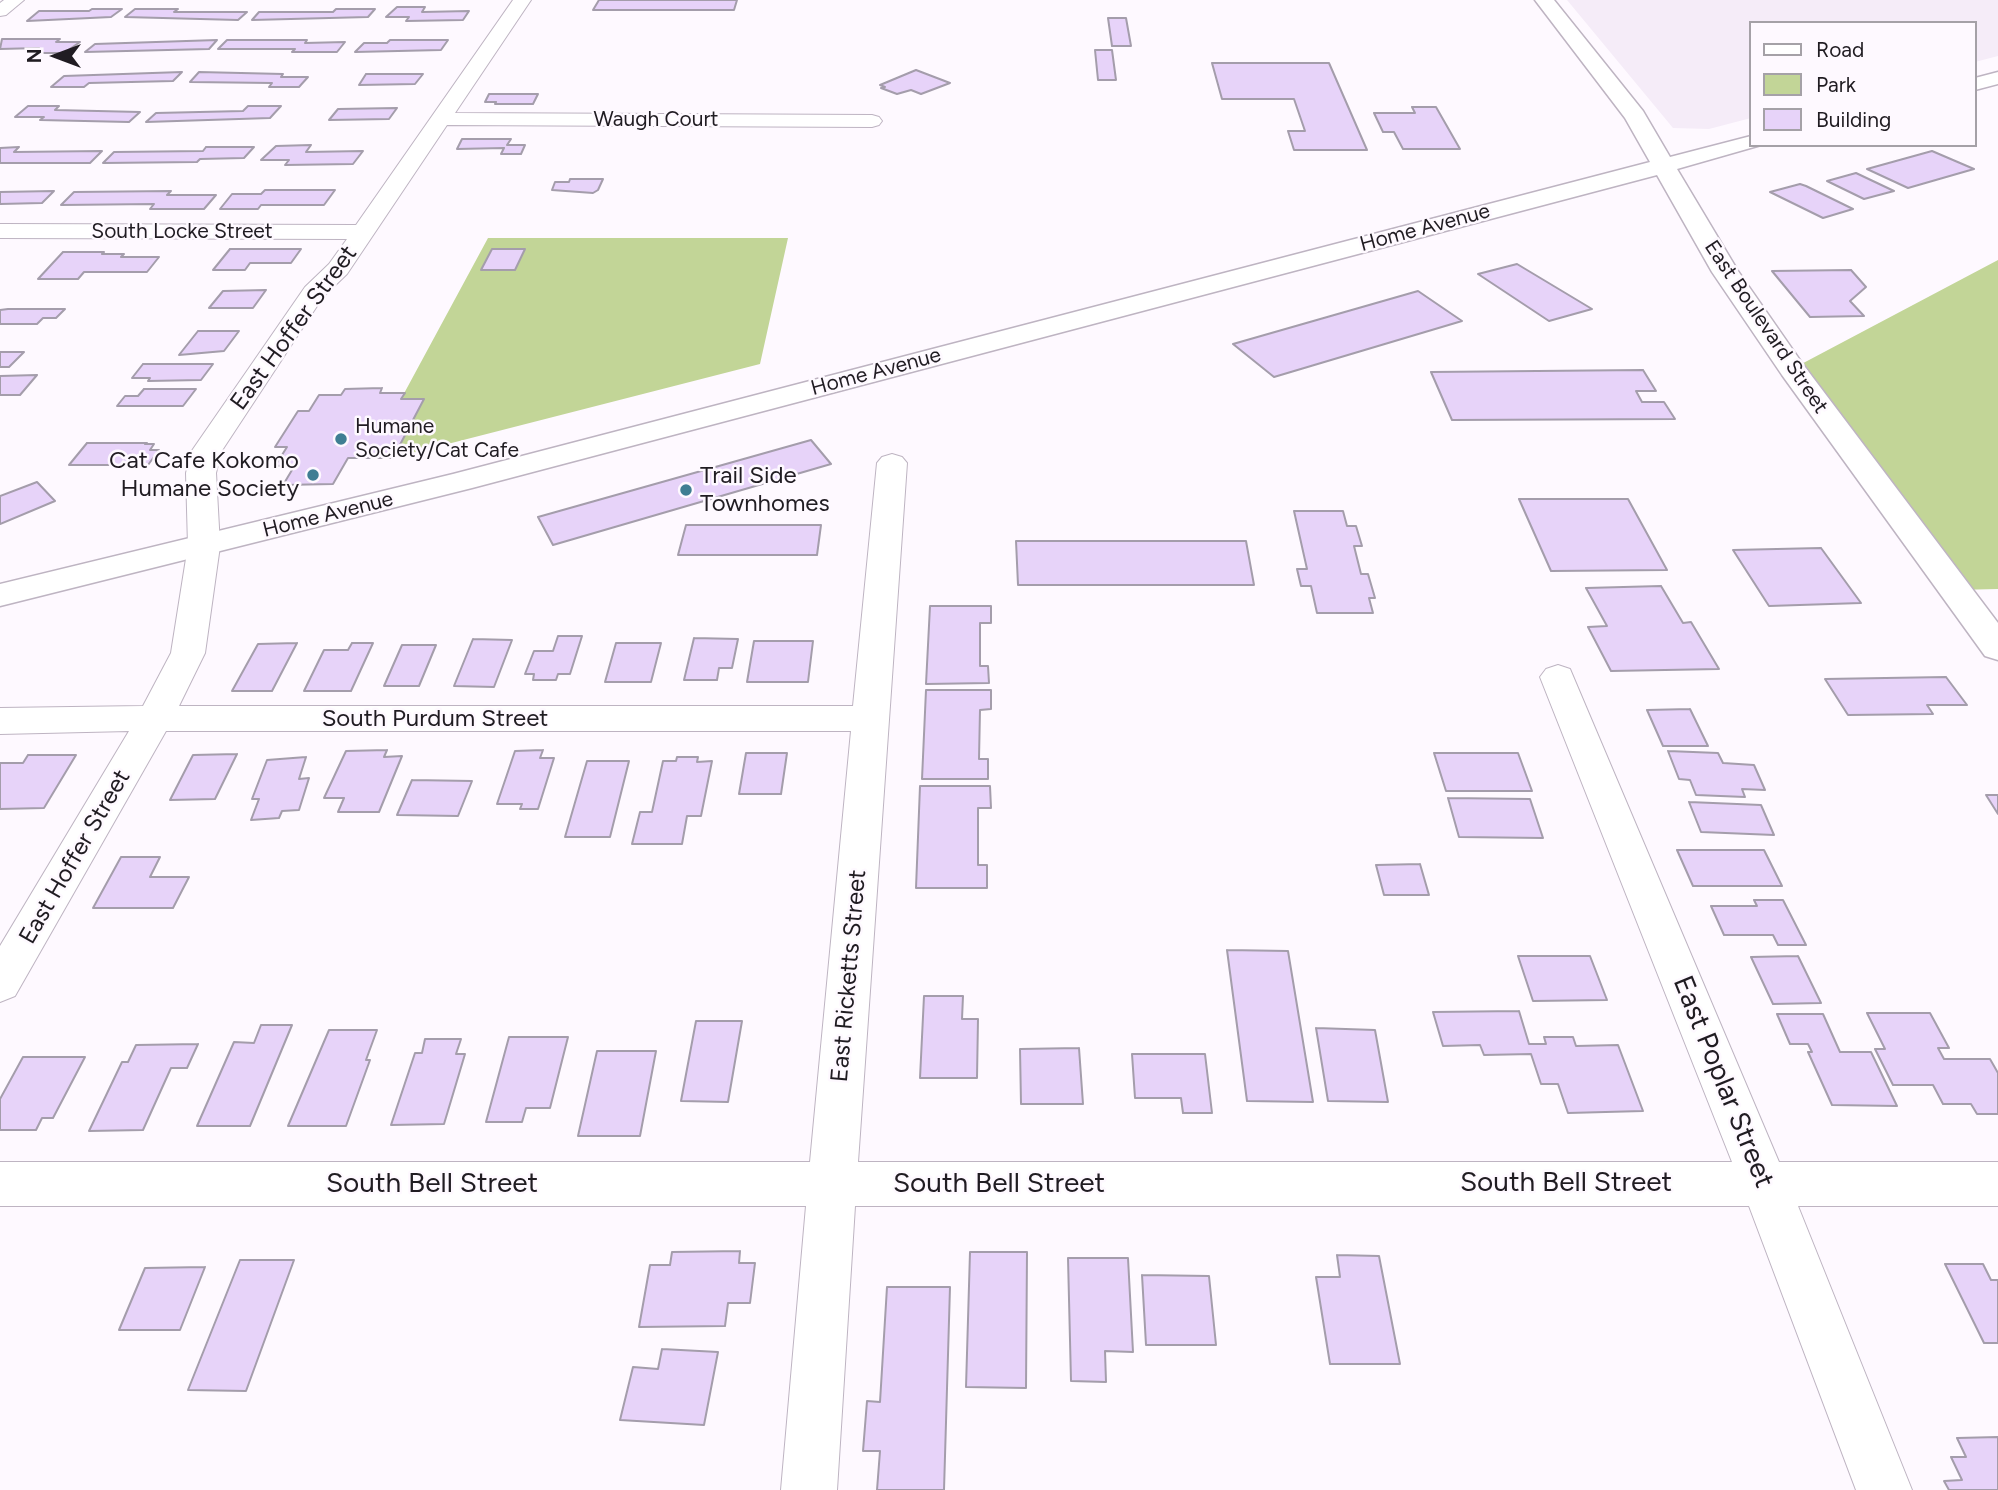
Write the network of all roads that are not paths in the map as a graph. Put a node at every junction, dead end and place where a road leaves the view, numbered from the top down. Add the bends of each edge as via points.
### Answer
1 (15, 0) edge
2 (522, 0) edge
3 (1544, 0) edge
4 (0, 11) edge
5 (1998, 78) edge
6 (1977, 83) edge
7 (441, 118) junction
8 (872, 121) dead end
9 (1750, 143) edge
10 (1663, 166) junction
11 (12, 231) edge
12 (364, 232) junction
13 (0, 255) edge
14 (892, 463) dead end
15 (204, 546) junction
16 (0, 595) edge
17 (1998, 648) edge
18 (1558, 677) dead end
19 (155, 718) junction
20 (871, 719) junction
21 (0, 721) edge
22 (0, 984) edge
23 (1764, 1182) junction
24 (0, 1184) edge
25 (832, 1184) junction
26 (1998, 1184) edge
27 (809, 1490) edge
28 (1884, 1490) edge

1 - 4 street
2 - 7 street, East Hoffer Street
3 - 10 main road, East Boulevard Street via 1636,117
5 - 6 main road
7 - 8 street, Waugh Court
7 - 12 street, East Hoffer Street
9 - 10 main road, Home Avenue
10 - 15 main road, Home Avenue
10 - 17 main road, East Boulevard Street via 1725,272 1792,369
11 - 12 street, South Locke Street
11 - 13 street
12 - 15 street, East Hoffer Street via 338,269 314,292 206,452 201,473
14 - 20 street, East Ricketts Street
15 - 16 main road, Home Avenue
15 - 19 street, East Hoffer Street via 188,653
18 - 23 street, East Poplar Street
19 - 20 street, South Purdum Street
19 - 21 street, South Purdum Street
19 - 22 street, East Hoffer Street
20 - 25 street, East Ricketts Street
23 - 25 street, South Bell Street
23 - 26 street, South Bell Street
23 - 28 street, East Poplar Street
24 - 25 street, South Bell Street
25 - 27 street, East Ricketts Street

